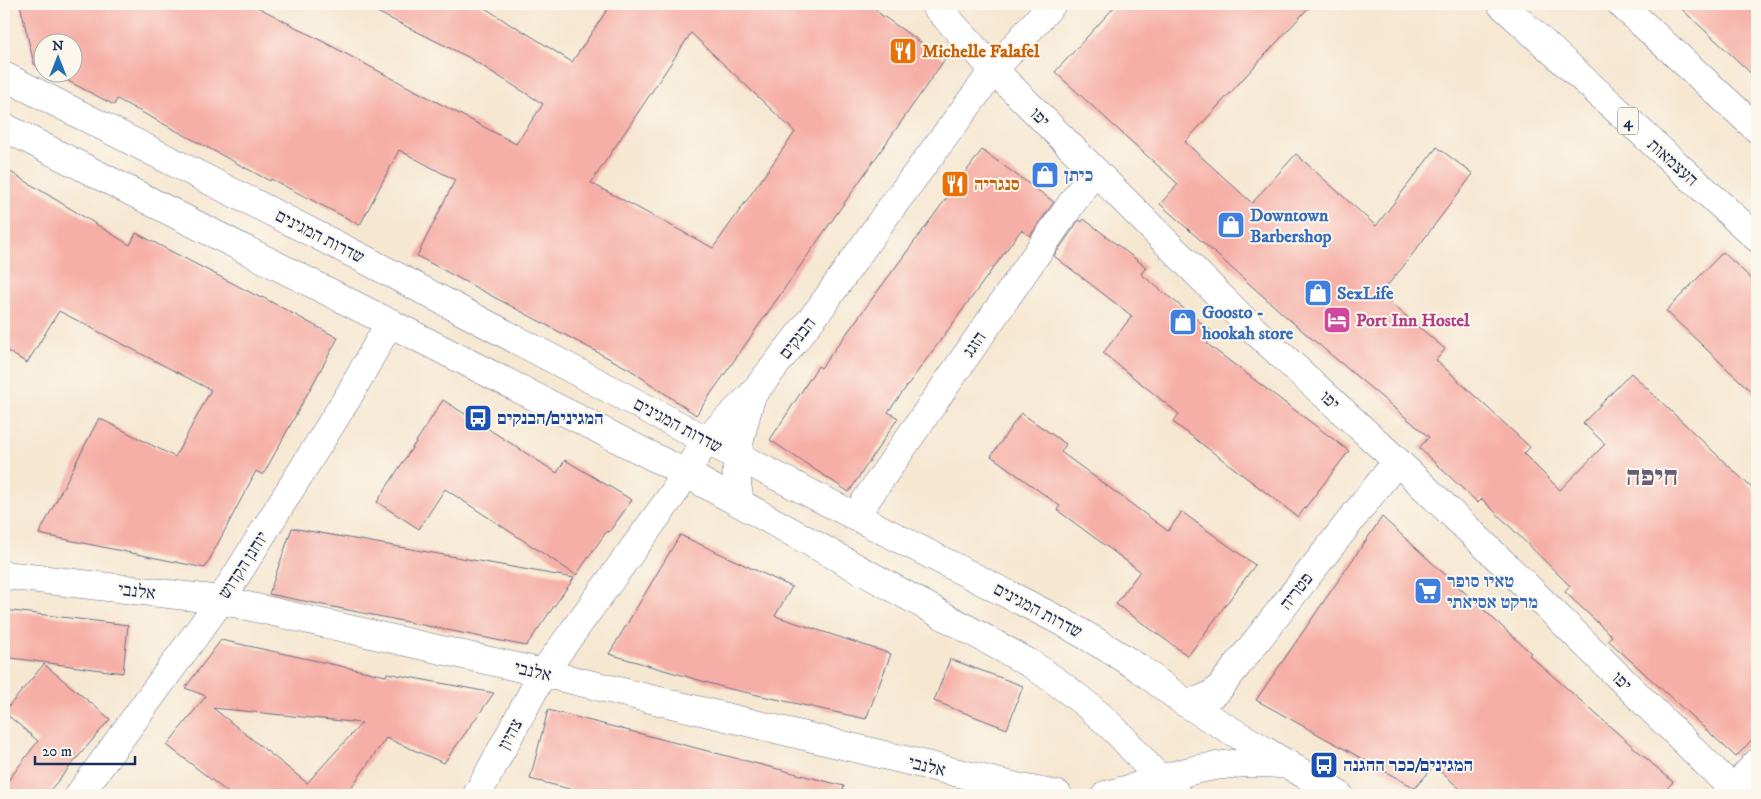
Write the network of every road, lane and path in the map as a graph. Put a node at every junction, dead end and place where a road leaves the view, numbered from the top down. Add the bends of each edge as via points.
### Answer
1 (934, 4) edge
2 (1052, 4) edge
3 (1501, 4) edge
4 (1620, 4) edge
5 (994, 70) junction
6 (4, 76) edge
7 (4, 127) edge
8 (1757, 129) edge
9 (1094, 171) junction
10 (1757, 238) edge
11 (390, 322) junction
12 (752, 395) junction
13 (706, 440) junction
14 (737, 456) junction
15 (1397, 461) junction
16 (685, 473) junction
17 (741, 504) junction
18 (855, 516) junction
19 (4, 576) edge
20 (221, 600) junction
21 (543, 673) junction
22 (1184, 702) junction
23 (1757, 763) edge
24 (1286, 765) junction
25 (1168, 787) edge
26 (1733, 793) edge
27 (79, 795) edge
28 (477, 795) edge
29 (1058, 795) edge
30 (1106, 795) edge
31 (1339, 795) edge

1 - 5 main road, יפו
2 - 5 main road, הבנקים
3 - 10 main road, העצמאות / 4
4 - 8 main road
5 - 9 main road, יפו
5 - 12 main road, הבנקים via 821,307
6 - 13 main road, שדרות המגינים via 377,266
7 - 11 main road
9 - 15 main road, יפו via 1254,330
9 - 18 main road, הזגג
11 - 16 main road
11 - 20 main road, יוחנן הקדוש via 348,397
12 - 13 main road, הבנקים
12 - 14 main road
13 - 14 main road, שדרות המגינים
13 - 16 main road, הבנקים
14 - 17 main road via 736,483
14 - 18 main road, שדרות המגינים
15 - 22 main road, פטריה via 1218,690 1196,702
15 - 26 main road, יפו
16 - 17 main road
16 - 21 main road, הבנקים
17 - 25 main road via 1031,664 1062,685 1115,730
18 - 22 main road, שדרות המגינים via 1066,624 1131,663
19 - 20 main road, אלנבי
20 - 21 main road, אלנבי
20 - 27 main road, יוחנן הקדוש
21 - 28 main road, צהיון
21 - 29 main road, אלנבי
22 - 24 main road, שדרות המגינים
23 - 26 main road
24 - 25 main road via 1228,763
24 - 31 main road, שדרות המגינים
25 - 30 main road

